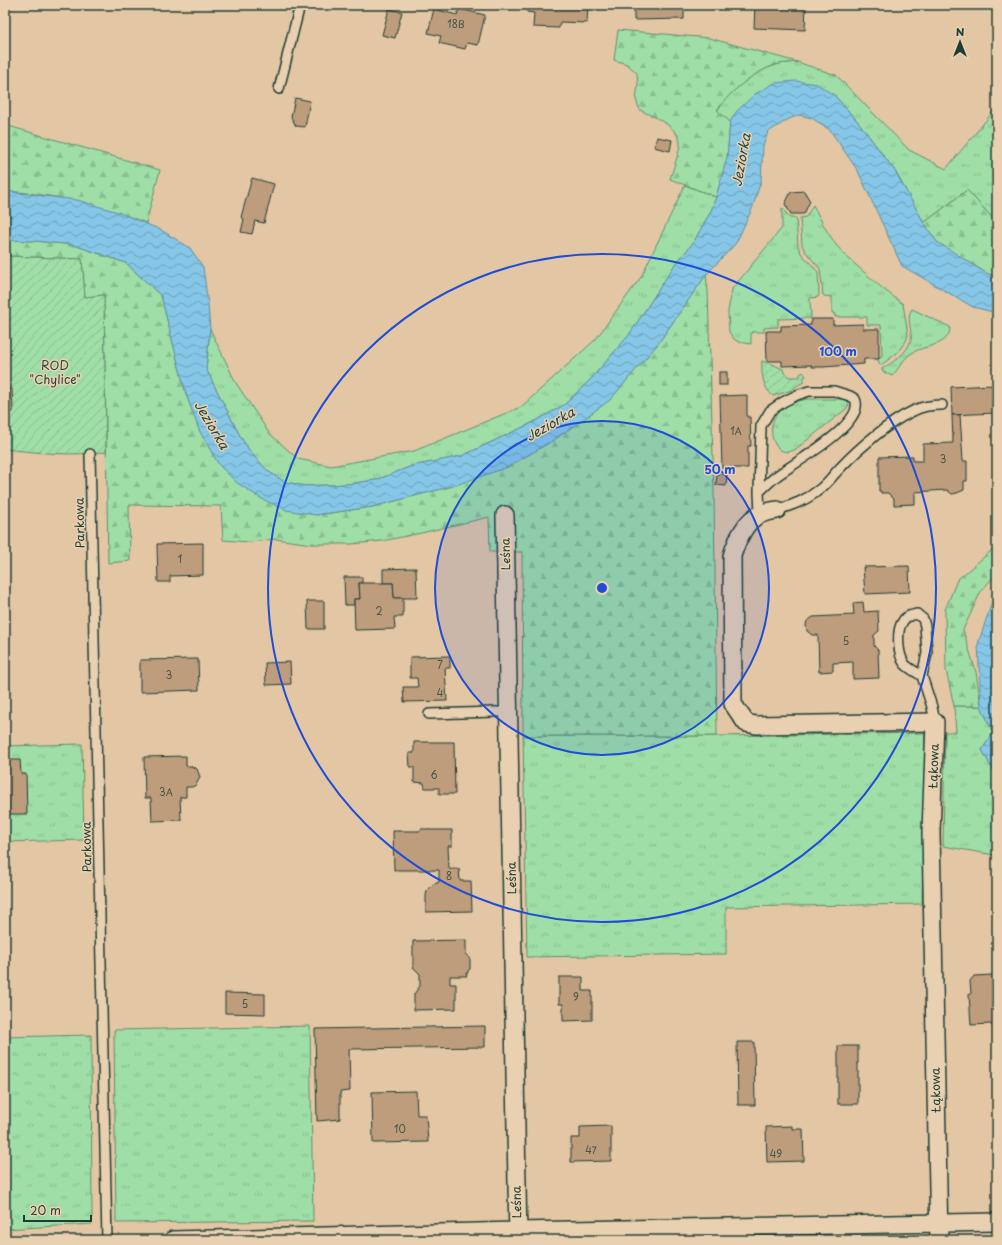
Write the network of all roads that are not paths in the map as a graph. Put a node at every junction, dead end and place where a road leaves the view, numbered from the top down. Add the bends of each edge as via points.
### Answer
1 (300, 5) edge
2 (279, 89) dead end
3 (942, 405) dead end
4 (90, 454) dead end
5 (759, 492) junction
6 (777, 510) joint
7 (760, 514) junction
8 (506, 515) dead end
9 (922, 676) junction
10 (510, 712) junction
11 (429, 714) dead end
12 (935, 722) junction
13 (997, 1222) edge
14 (939, 1223) junction
15 (518, 1235) edge
16 (107, 1240) edge
17 (173, 1240) edge
18 (939, 1240) edge

1 - 2 lane
3 - 6 lane via 913,410 863,446 821,489 798,504
4 - 16 lane, Parkowa
5 - 5 lane via 762,426 770,411 797,395 809,392 834,391 855,399 858,407 841,430 776,476
5 - 7 lane
6 - 7 street
7 - 12 street via 746,526 736,541 732,556 733,704 746,723 756,725
8 - 10 street, Leśna
9 - 9 lane via 927,653 925,626 923,619 917,614 910,615 903,621 898,650 904,664
9 - 12 lane
10 - 11 lane
10 - 15 street, Leśna
12 - 14 street, Łąkowa via 931,833
13 - 14 street
14 - 15 street
14 - 18 street, Łąkowa
15 - 17 street

